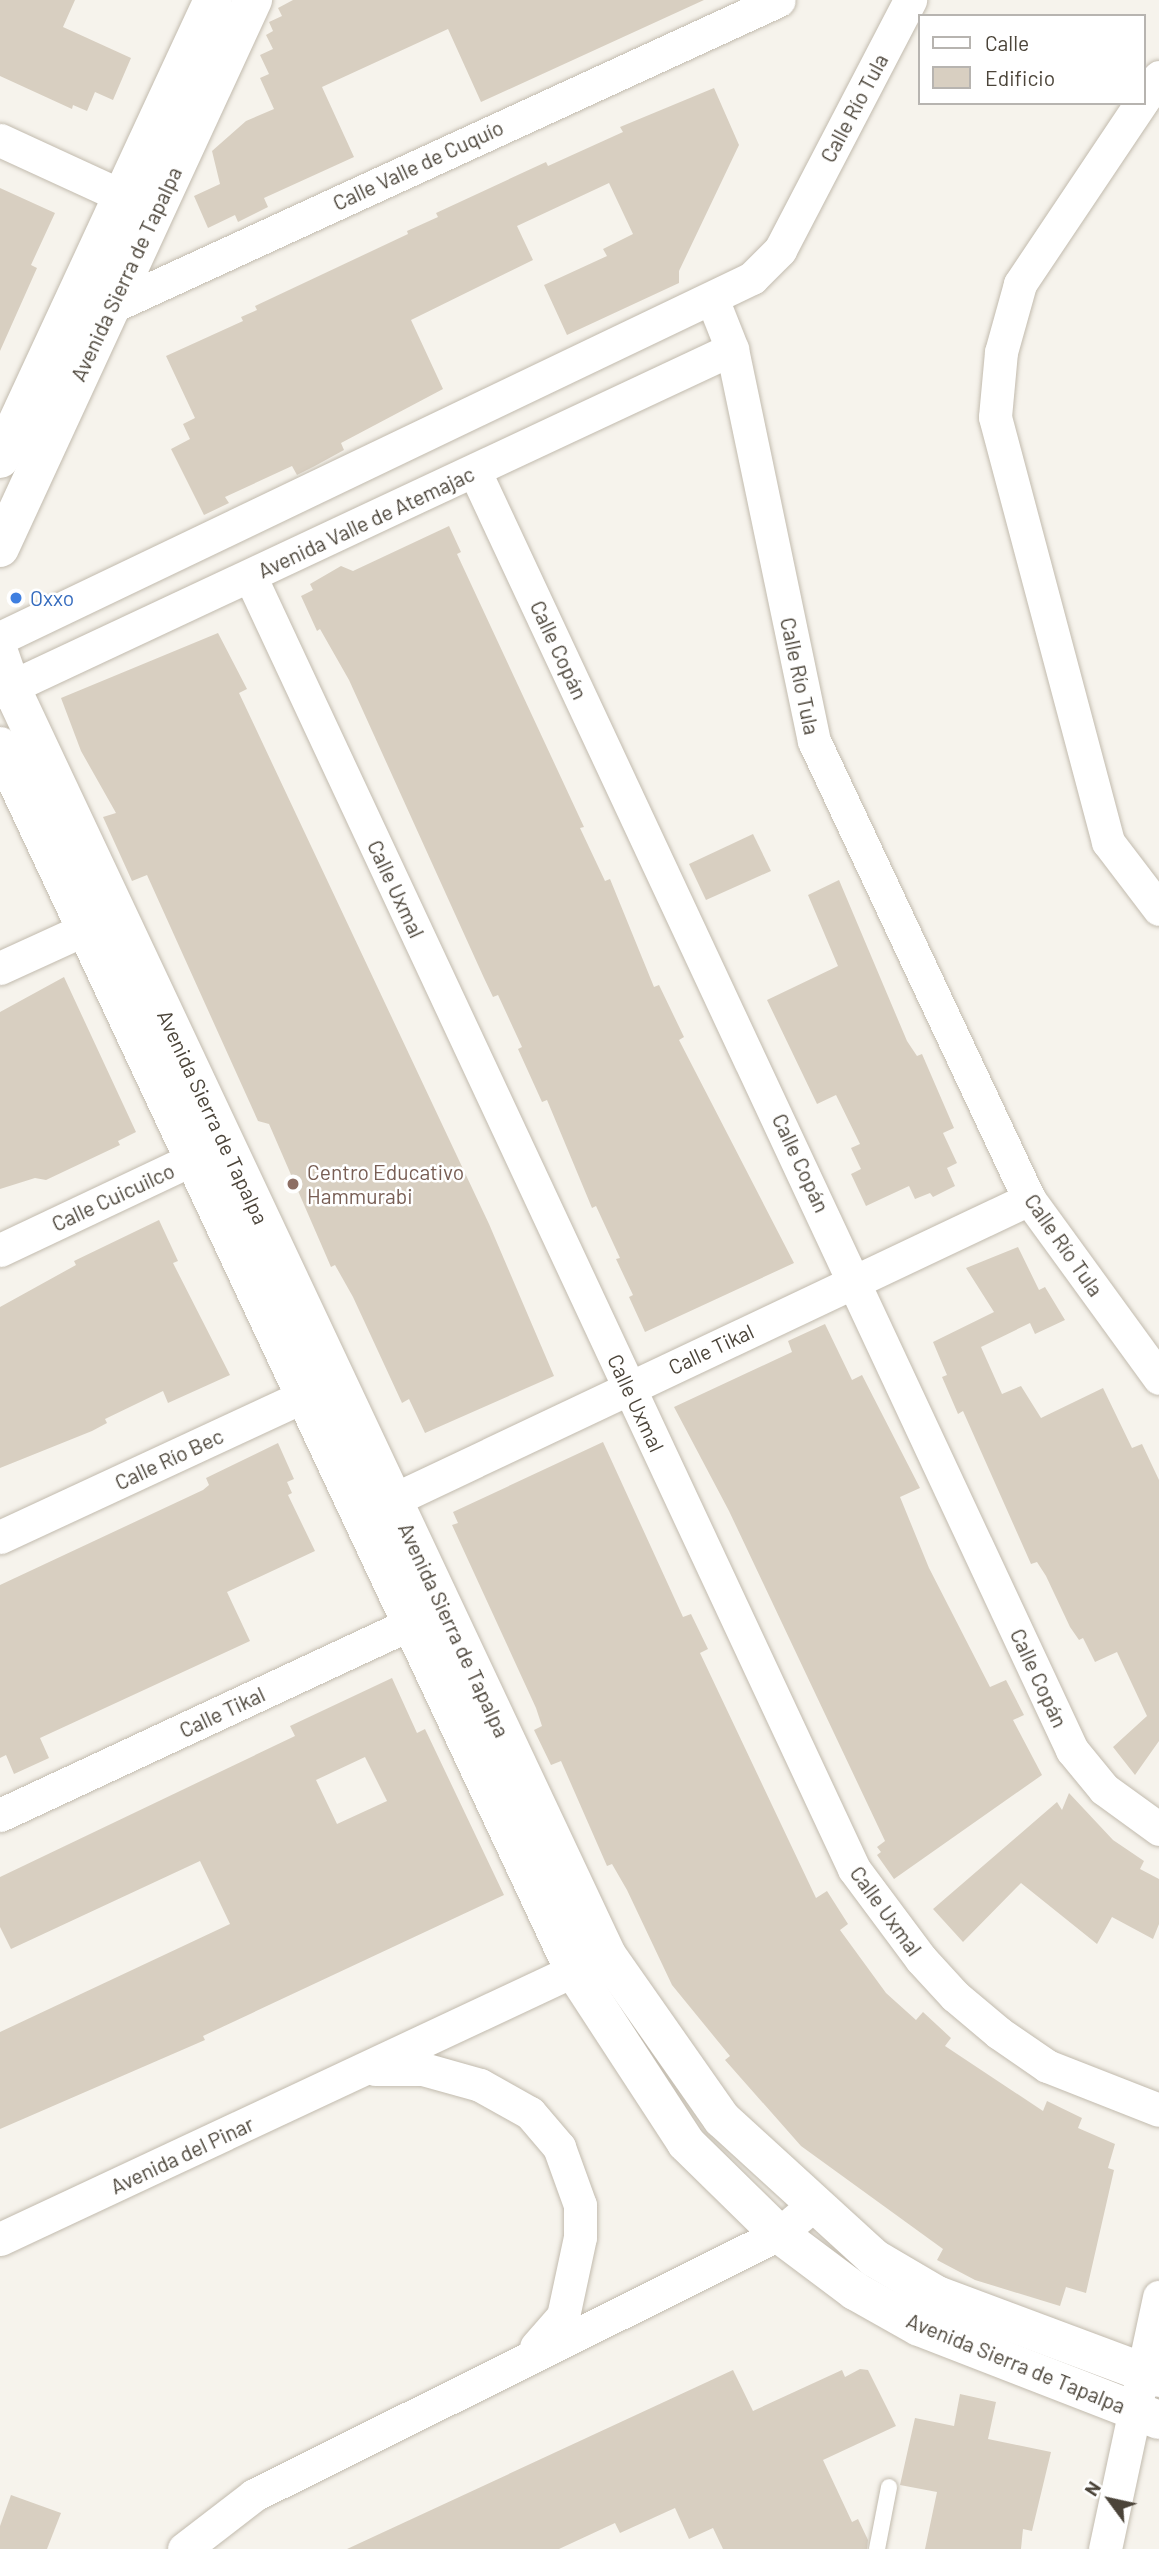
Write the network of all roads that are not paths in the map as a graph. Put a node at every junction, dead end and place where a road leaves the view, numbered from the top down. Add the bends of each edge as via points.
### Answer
1 (213, 0) edge
2 (253, 0) edge
3 (779, 0) edge
4 (910, 0) edge
5 (1159, 77) edge
6 (1145, 98) edge
7 (1140, 105) edge
8 (0, 140) edge
9 (124, 197) junction
10 (713, 301) junction
11 (110, 307) junction
12 (58, 333) junction
13 (732, 349) junction
14 (0, 459) edge
15 (475, 472) junction
16 (0, 548) edge
17 (250, 576) junction
18 (0, 638) edge
19 (4, 678) edge
20 (0, 746) edge
21 (1159, 909) edge
22 (118, 914) junction
23 (83, 930) junction
24 (0, 968) edge
25 (226, 1144) junction
26 (192, 1160) junction
27 (1029, 1199) junction
28 (0, 1250) edge
29 (856, 1280) junction
30 (1159, 1378) edge
31 (337, 1379) junction
32 (629, 1388) junction
33 (303, 1397) junction
34 (393, 1500) junction
35 (0, 1537) edge
36 (444, 1608) junction
37 (410, 1624) junction
38 (0, 1815) edge
39 (1159, 1829) edge
40 (591, 1963) junction
41 (363, 2070) junction
42 (1159, 2110) edge
43 (813, 2206) junction
44 (779, 2234) junction
45 (0, 2239) edge
46 (1159, 2297) edge
47 (525, 2359) junction
48 (1151, 2375) edge
49 (1147, 2416) edge
50 (889, 2487) dead end
51 (184, 2549) edge
52 (877, 2549) edge
53 (1105, 2549) edge

1 - 9 street, Avenida Sierra de Tapalpa
2 - 11 street, Avenida Sierra de Tapalpa
3 - 11 street, Calle Valle de Cuquío
4 - 10 street, Calle Río Tula via 780,250 752,278
5 - 6 street
7 - 21 street via 1020,284 1001,352 995,416 1108,842
8 - 9 street
9 - 12 street, Avenida Sierra de Tapalpa
10 - 13 street, Calle Río Tula
10 - 18 street
11 - 12 street, Calle Valle de Cuquío
11 - 16 street, Avenida Sierra de Tapalpa
12 - 14 street, Avenida Sierra de Tapalpa
13 - 15 street, Avenida Valle de Atemajac
13 - 27 street, Calle Río Tula via 814,741
15 - 17 street, Avenida Valle de Atemajac
15 - 29 street, Calle Copán
17 - 19 street, Avenida Valle de Atemajac
17 - 32 street, Calle Uxmal
19 - 22 street, Avenida Sierra de Tapalpa
20 - 23 street, Avenida Sierra de Tapalpa
22 - 23 street
22 - 25 street, Avenida Sierra de Tapalpa
23 - 24 street
23 - 26 street, Avenida Sierra de Tapalpa
25 - 26 street, Calle Cuicuilco
25 - 31 street, Avenida Sierra de Tapalpa
26 - 28 street, Calle Cuicuilco
26 - 33 street, Avenida Sierra de Tapalpa
27 - 29 street, Calle Tikal
27 - 30 street, Calle Río Tula
29 - 32 street, Calle Tikal
29 - 39 street, Calle Copán via 1072,1750 1104,1789
31 - 33 street, Calle Río Bec
31 - 34 street, Avenida Sierra de Tapalpa
32 - 34 street, Calle Tikal
32 - 42 street, Calle Uxmal via 853,1869 920,1959 999,2033 1058,2071
33 - 35 street, Calle Río Bec
33 - 37 street, Avenida Sierra de Tapalpa
34 - 36 street, Avenida Sierra de Tapalpa
36 - 37 street, Calle Tikal
36 - 40 street, Avenida Sierra de Tapalpa
37 - 38 street, Calle Tikal
37 - 40 street, Avenida Sierra de Tapalpa
40 - 41 street, Avenida del Pinar
40 - 43 street, Avenida Sierra de Tapalpa via 722,2119
40 - 44 street, Avenida Sierra de Tapalpa via 686,2143
41 - 45 street, Avenida del Pinar
41 - 47 street, Avenida del Pinar via 423,2069 480,2085 530,2113 559,2147 580,2205 580,2237 564,2316
43 - 44 street, Avenida del Pinar
43 - 48 street, Avenida Sierra de Tapalpa via 874,2258 937,2295
44 - 47 street, Avenida del Pinar
44 - 49 street, Avenida Sierra de Tapalpa via 855,2291 919,2328
46 - 48 street
47 - 51 street, Avenida del Pinar via 254,2495
48 - 49 street
49 - 53 street
50 - 52 lane

